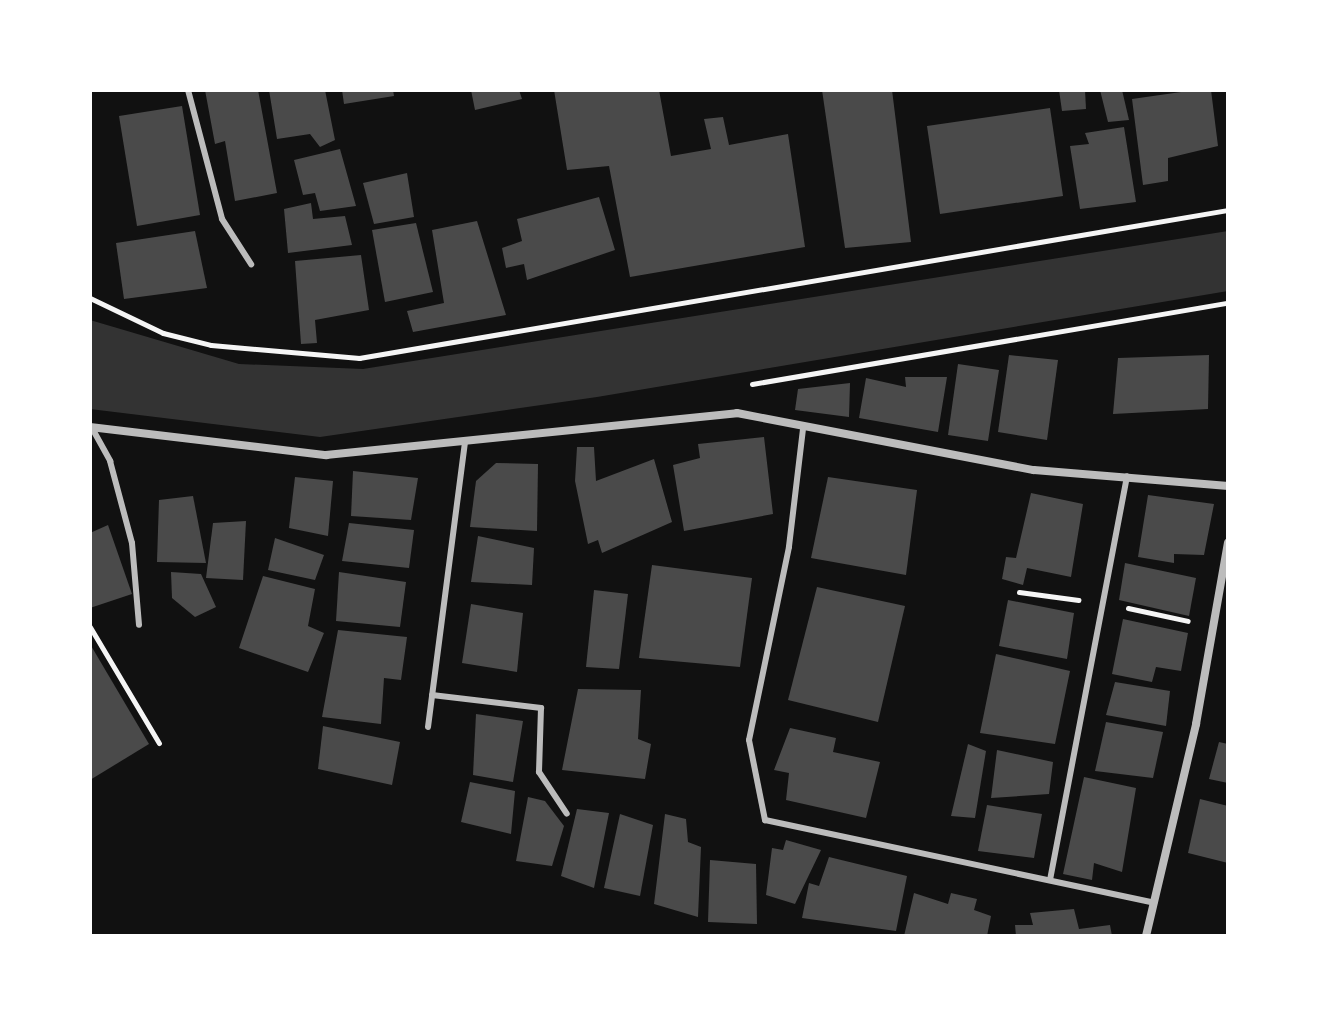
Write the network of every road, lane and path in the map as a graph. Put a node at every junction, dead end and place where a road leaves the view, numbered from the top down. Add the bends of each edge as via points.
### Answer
1 (188, 90) edge
2 (1228, 210) edge
3 (251, 264) dead end
4 (90, 298) edge
5 (1228, 303) edge
6 (744, 385) dead end
7 (91, 428) edge
8 (803, 429) junction
9 (465, 444) junction
10 (1127, 476) junction
11 (1228, 486) edge
12 (1228, 543) edge
13 (139, 625) dead end
14 (90, 627) edge
15 (432, 695) junction
16 (428, 727) dead end
17 (159, 743) dead end
18 (567, 814) dead end
19 (1050, 880) junction
20 (1154, 903) junction
21 (1146, 936) edge

1 - 3 lane via 222,219
2 - 4 path via 359,358 211,345 163,333
5 - 6 path
7 - 9 street via 326,455
7 - 13 lane via 110,461 132,543
8 - 9 street via 737,413
8 - 10 street via 1034,470
8 - 19 lane via 789,547 777,580 749,740 765,820
9 - 15 lane
10 - 11 street
10 - 19 lane
12 - 20 street via 1196,724
14 - 17 path
15 - 16 lane
15 - 18 lane via 541,708 539,772
19 - 20 lane
20 - 21 street

